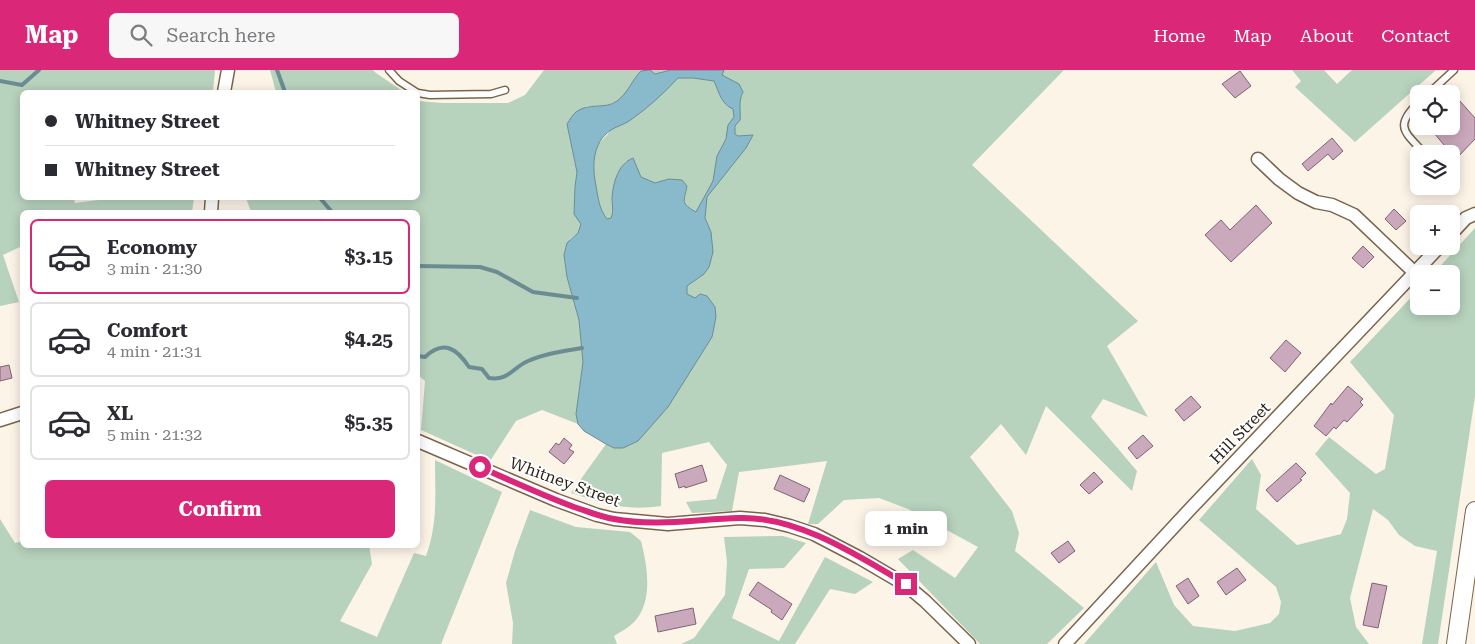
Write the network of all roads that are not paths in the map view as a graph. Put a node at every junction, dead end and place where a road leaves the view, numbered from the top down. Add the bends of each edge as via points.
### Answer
1 (228, 70) edge
2 (389, 70) edge
3 (1454, 71) edge
4 (1438, 85) edge
5 (224, 90) edge
6 (412, 90) edge
7 (505, 90) dead end
8 (420, 93) edge
9 (1410, 113) edge
10 (1417, 145) edge
11 (1258, 159) dead end
12 (1475, 214) edge
13 (1460, 224) edge
14 (1431, 255) edge
15 (1422, 265) edge
16 (1410, 269) edge
17 (1410, 277) edge
18 (20, 414) edge
19 (0, 420) edge
20 (420, 442) edge
21 (1475, 511) edge
22 (969, 644) edge
23 (1065, 644) edge
24 (1456, 644) edge

1 - 5 street
2 - 6 lane
3 - 4 lane
7 - 8 lane via 491,94
9 - 10 lane via 1403,126
11 - 16 street via 1298,193 1354,215
12 - 13 street
14 - 15 street, Hill Street
17 - 23 street, Hill Street
18 - 19 street
20 - 22 street, Whitney Street via 556,500 614,520 668,524 740,518 765,520 814,534 906,584
21 - 24 main road

